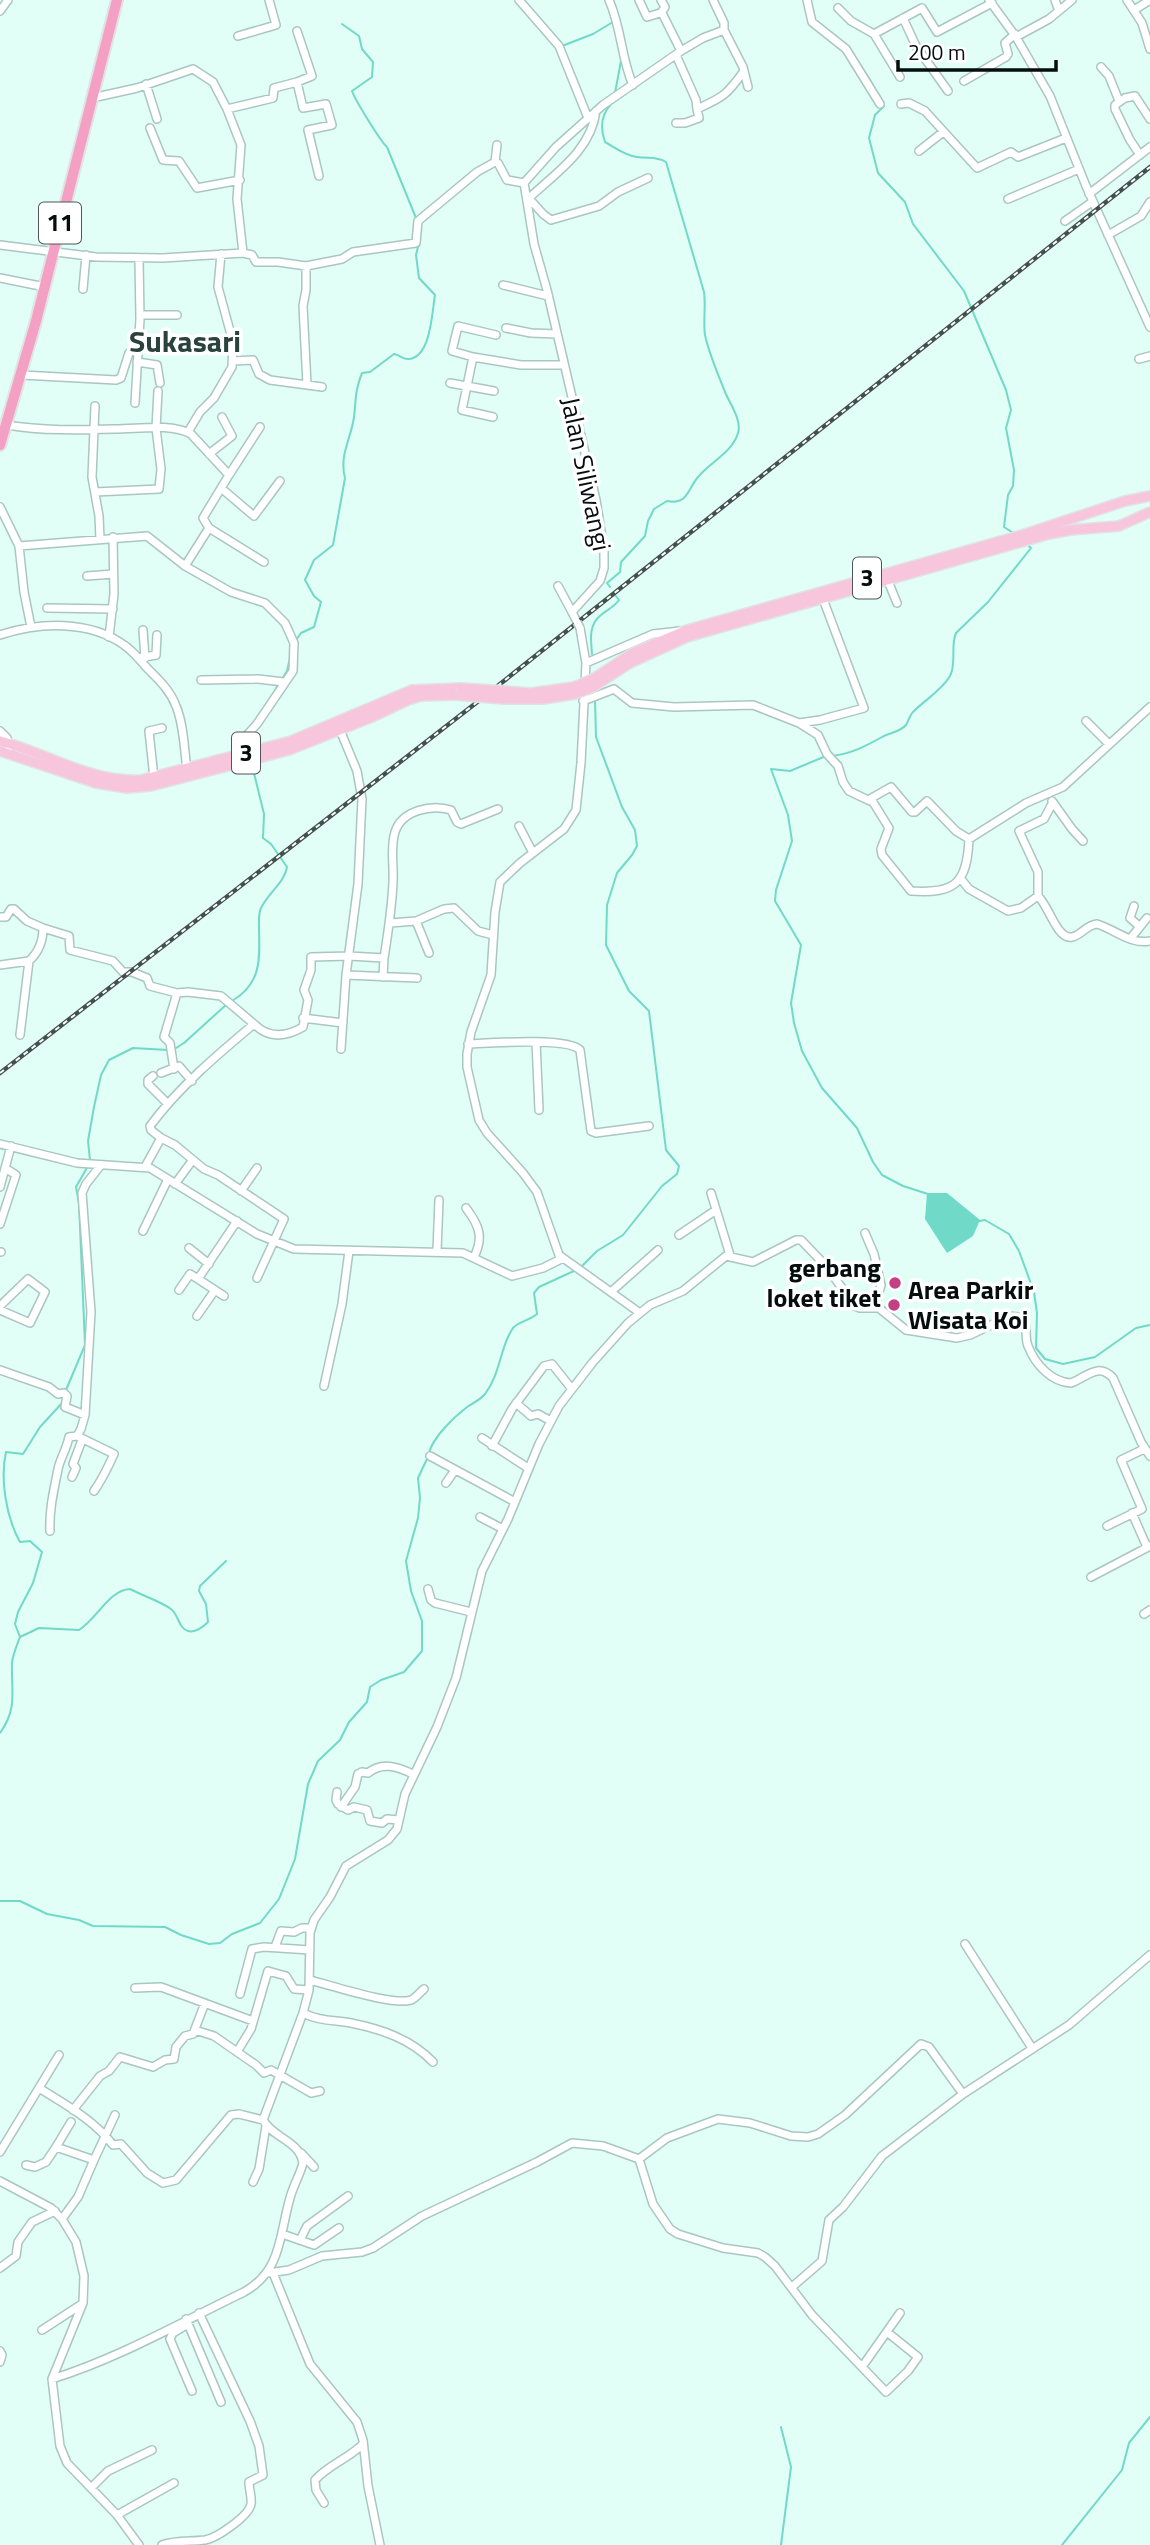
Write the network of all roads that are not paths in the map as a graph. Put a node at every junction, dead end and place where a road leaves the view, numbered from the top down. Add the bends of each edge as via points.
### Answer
1 (8, 0) edge
2 (117, 0) edge
3 (269, 0) edge
4 (519, 0) edge
5 (610, 0) edge
6 (639, 0) edge
7 (662, 0) edge
8 (713, 0) edge
9 (807, 0) edge
10 (1055, 0) edge
11 (1072, 0) edge
12 (1127, 0) edge
13 (1150, 0) edge
14 (990, 2) edge
15 (838, 8) dead end
16 (1134, 10) junction
17 (0, 11) edge
18 (1059, 11) junction
19 (661, 13) junction
20 (903, 18) junction
21 (724, 30) junction
22 (297, 31) dead end
23 (1148, 32) edge
24 (874, 34) junction
25 (238, 36) dead end
26 (1015, 36) junction
27 (1150, 49) edge
28 (679, 53) junction
29 (1101, 66) dead end
30 (744, 71) junction
31 (900, 77) dead end
32 (964, 81) dead end
33 (297, 82) junction
34 (146, 84) junction
35 (633, 85) junction
36 (748, 87) dead end
37 (948, 91) dead end
38 (92, 98) junction
39 (1119, 100) junction
40 (880, 104) dead end
41 (901, 104) dead end
42 (227, 109) junction
43 (697, 109) junction
44 (596, 111) junction
45 (588, 118) junction
46 (157, 119) dead end
47 (1150, 119) edge
48 (676, 123) dead end
49 (150, 128) dead end
50 (943, 132) junction
51 (1066, 138) junction
52 (497, 145) dead end
53 (1150, 147) edge
54 (919, 151) dead end
55 (1140, 155) junction
56 (495, 162) junction
57 (1079, 169) junction
58 (319, 176) dead end
59 (648, 178) dead end
60 (240, 180) junction
61 (524, 183) junction
62 (528, 197) junction
63 (1091, 198) junction
64 (1008, 200) dead end
65 (1150, 202) edge
66 (1065, 221) dead end
67 (1108, 235) junction
68 (0, 245) edge
69 (54, 251) junction
70 (243, 253) junction
71 (221, 254) junction
72 (86, 255) junction
73 (139, 258) junction
74 (306, 266) junction
75 (0, 278) edge
76 (503, 285) dead end
77 (45, 287) junction
78 (83, 289) dead end
79 (548, 296) junction
80 (177, 315) dead end
81 (140, 316) junction
82 (1150, 327) edge
83 (506, 328) dead end
84 (557, 334) junction
85 (496, 335) dead end
86 (129, 353) dead end
87 (1150, 356) edge
88 (473, 357) junction
89 (1139, 359) dead end
90 (233, 361) junction
91 (138, 362) junction
92 (563, 365) junction
93 (22, 374) junction
94 (450, 383) dead end
95 (307, 385) junction
96 (468, 386) junction
97 (323, 387) dead end
98 (494, 391) dead end
99 (135, 402) dead end
100 (95, 406) dead end
101 (453, 408) dead end
102 (462, 410) junction
103 (222, 416) dead end
104 (493, 416) dead end
105 (7, 425) junction
106 (260, 427) dead end
107 (156, 428) junction
108 (94, 430) junction
109 (188, 432) junction
110 (0, 443) edge
111 (209, 454) junction
112 (229, 475) junction
113 (280, 481) dead end
114 (221, 488) junction
115 (95, 492) junction
116 (1150, 496) edge
117 (0, 507) edge
118 (1150, 512) edge
119 (209, 527) junction
120 (113, 537) junction
121 (100, 538) junction
122 (19, 545) junction
123 (959, 557) junction
124 (264, 562) dead end
125 (185, 566) junction
126 (113, 574) junction
127 (87, 576) dead end
128 (888, 581) junction
129 (558, 586) dead end
130 (823, 599) junction
131 (897, 603) dead end
132 (47, 608) dead end
133 (113, 609) junction
134 (572, 612) junction
135 (31, 627) junction
136 (143, 630) dead end
137 (687, 630) junction
138 (0, 635) edge
139 (157, 635) dead end
140 (109, 637) junction
141 (142, 658) junction
142 (586, 663) junction
143 (201, 680) dead end
144 (284, 682) junction
145 (593, 683) junction
146 (458, 691) junction
147 (583, 701) junction
148 (1150, 707) edge
149 (1086, 721) dead end
150 (800, 723) junction
151 (162, 728) dead end
152 (340, 730) junction
153 (0, 731) edge
154 (1109, 744) junction
155 (4, 747) edge
156 (242, 754) junction
157 (187, 769) junction
158 (154, 778) junction
159 (1050, 794) junction
160 (868, 800) junction
161 (1052, 804) junction
162 (498, 809) dead end
163 (519, 826) dead end
164 (969, 839) junction
165 (1083, 841) dead end
166 (533, 853) junction
167 (961, 879) junction
168 (1038, 896) junction
169 (1134, 906) dead end
170 (0, 917) edge
171 (1147, 918) dead end
172 (416, 921) junction
173 (390, 923) junction
174 (1139, 926) junction
175 (43, 928) junction
176 (493, 935) junction
177 (1130, 939) junction
178 (1150, 941) edge
179 (429, 953) dead end
180 (349, 956) junction
181 (384, 958) junction
182 (29, 961) junction
183 (0, 965) edge
184 (346, 975) junction
185 (383, 977) junction
186 (417, 978) dead end
187 (177, 993) junction
188 (303, 1018) junction
189 (343, 1023) junction
190 (254, 1024) junction
191 (20, 1035) dead end
192 (536, 1042) junction
193 (468, 1044) junction
194 (341, 1049) dead end
195 (174, 1069) junction
196 (192, 1081) junction
197 (168, 1104) junction
198 (539, 1110) dead end
199 (649, 1126) dead end
200 (161, 1138) junction
201 (0, 1144) edge
202 (11, 1146) junction
203 (192, 1161) junction
204 (101, 1165) junction
205 (145, 1167) junction
206 (5, 1168) junction
207 (257, 1168) dead end
208 (172, 1182) junction
209 (0, 1187) edge
210 (241, 1191) junction
211 (711, 1193) dead end
212 (439, 1200) dead end
213 (466, 1208) dead end
214 (716, 1210) junction
215 (237, 1221) junction
216 (0, 1224) edge
217 (143, 1231) dead end
218 (865, 1233) dead end
219 (678, 1235) dead end
220 (273, 1242) junction
221 (188, 1248) dead end
222 (658, 1250) dead end
223 (349, 1251) junction
224 (437, 1251) junction
225 (730, 1255) junction
226 (474, 1257) junction
227 (563, 1258) junction
228 (208, 1264) junction
229 (257, 1278) dead end
230 (198, 1279) junction
231 (179, 1290) dead end
232 (215, 1290) junction
233 (612, 1291) junction
234 (224, 1296) dead end
235 (875, 1307) junction
236 (0, 1308) edge
237 (640, 1312) junction
238 (197, 1316) dead end
239 (0, 1370) edge
240 (324, 1386) dead end
241 (571, 1388) junction
242 (516, 1403) junction
243 (85, 1415) junction
244 (551, 1421) junction
245 (79, 1438) junction
246 (482, 1438) dead end
247 (492, 1446) junction
248 (1144, 1448) junction
249 (430, 1455) dead end
250 (1150, 1456) edge
251 (528, 1468) junction
252 (455, 1470) junction
253 (72, 1477) dead end
254 (446, 1483) dead end
255 (94, 1491) dead end
256 (515, 1502) junction
257 (1132, 1513) junction
258 (480, 1517) dead end
259 (1107, 1526) dead end
260 (503, 1528) junction
261 (50, 1531) dead end
262 (1148, 1546) edge
263 (1091, 1577) dead end
264 (428, 1589) dead end
265 (471, 1612) junction
266 (413, 1774) junction
267 (337, 1792) dead end
268 (341, 1807) junction
269 (399, 1820) junction
270 (311, 1928) junction
271 (965, 1944) dead end
272 (275, 1947) junction
273 (310, 1950) junction
274 (1150, 1955) edge
275 (309, 1980) junction
276 (135, 1988) dead end
277 (424, 1989) dead end
278 (309, 1990) junction
279 (240, 1994) dead end
280 (205, 2003) junction
281 (303, 2013) junction
282 (253, 2021) junction
283 (195, 2030) junction
284 (1032, 2048) junction
285 (237, 2052) junction
286 (59, 2055) dead end
287 (433, 2062) dead end
288 (279, 2073) junction
289 (39, 2088) junction
290 (320, 2091) dead end
291 (963, 2094) junction
292 (74, 2110) junction
293 (115, 2115) dead end
294 (71, 2123) dead end
295 (265, 2123) junction
296 (106, 2134) junction
297 (56, 2147) junction
298 (0, 2150) edge
299 (300, 2153) junction
300 (639, 2159) junction
301 (94, 2160) junction
302 (26, 2165) dead end
303 (314, 2167) dead end
304 (0, 2181) edge
305 (253, 2182) dead end
306 (348, 2196) dead end
307 (55, 2211) junction
308 (62, 2219) junction
309 (339, 2228) dead end
310 (282, 2234) junction
311 (300, 2241) junction
312 (0, 2268) edge
313 (271, 2273) junction
314 (792, 2287) junction
315 (83, 2304) junction
316 (199, 2313) junction
317 (900, 2313) dead end
318 (187, 2322) junction
319 (42, 2330) dead end
320 (887, 2332) junction
321 (0, 2351) edge
322 (0, 2362) edge
323 (862, 2367) junction
324 (52, 2379) junction
325 (192, 2391) dead end
326 (221, 2402) dead end
327 (363, 2444) junction
328 (152, 2450) dead end
329 (174, 2483) dead end
330 (91, 2488) junction
331 (324, 2503) dead end
332 (117, 2515) junction
333 (139, 2545) edge
334 (162, 2545) edge
335 (380, 2545) edge

1 - 17 street
2 - 38 highway, 11
3 - 25 street via 276,25
4 - 45 street via 559,46
5 - 35 street
6 - 19 street via 648,17
7 - 19 street via 665,7
8 - 21 street
9 - 40 street via 812,22 846,49
10 - 18 street
11 - 18 street
12 - 16 street
13 - 16 street
14 - 20 street via 937,32 922,8
14 - 26 street
15 - 24 street
16 - 23 street
18 - 26 street
19 - 28 street
20 - 24 street
20 - 37 street via 916,46
21 - 28 street
21 - 30 street
22 - 33 street via 313,74
23 - 27 street
24 - 31 street
26 - 32 street via 1005,43 1006,57
26 - 51 street via 1049,96
28 - 35 street
28 - 43 street
29 - 39 street
30 - 36 street
30 - 43 street via 727,94
33 - 42 street via 274,88 272,98
33 - 58 street via 303,108 326,104 332,125 308,131
34 - 38 street
34 - 42 street via 195,69 212,82
34 - 46 street
35 - 44 street
38 - 69 highway, 11
39 - 47 street via 1135,96
39 - 55 street via 1115,110
41 - 50 street via 925,111
42 - 60 street via 241,145
43 - 48 street via 699,118
44 - 45 street
44 - 62 street via 584,145
45 - 61 street
49 - 60 street via 162,160 179,161 197,188
50 - 51 street via 982,166 1011,152 1018,157
50 - 54 street
51 - 57 street
52 - 56 street
53 - 55 street
55 - 63 street
56 - 61 street via 508,180
56 - 74 street via 418,220 416,243 353,252 342,260
57 - 63 street
57 - 64 street
59 - 62 street via 599,206 551,220
60 - 70 street via 237,199
61 - 62 street, Jalan Siliwangi
62 - 79 street, Jalan Siliwangi
63 - 66 street
63 - 67 street
65 - 67 street via 1142,216
67 - 82 street
68 - 69 street
69 - 72 street
69 - 77 highway, 11
70 - 71 street
70 - 74 street via 256,262
71 - 73 street
71 - 90 street via 218,287 233,342
72 - 73 street
72 - 78 street
73 - 81 street
74 - 95 street
75 - 77 street
76 - 79 street
77 - 93 highway, 11
79 - 84 street, Jalan Siliwangi
80 - 81 street
81 - 91 street
83 - 84 street
84 - 92 street, Jalan Siliwangi
85 - 88 street via 458,326 453,351
86 - 93 street via 121,378 116,380
87 - 89 street
88 - 92 street via 521,365
88 - 96 street
90 - 95 street via 253,360 259,374 270,380
90 - 109 street via 225,382
91 - 99 street
91 - 107 street via 157,365
92 - 134 street, Jalan Siliwangi via 596,500 605,559 600,580
93 - 105 highway, 11
94 - 96 street
95 - 97 street
96 - 98 street
96 - 102 street
100 - 108 street
101 - 102 street
102 - 104 street
103 - 111 street via 232,436
105 - 108 street
105 - 110 highway, 11
106 - 112 street
107 - 108 street
107 - 109 street
107 - 115 street via 159,489
108 - 115 street
109 - 111 street
111 - 112 street
112 - 114 street
113 - 114 street via 254,516
114 - 119 street via 203,518
115 - 121 street
116 - 123 main road, 3
117 - 122 street
118 - 123 main road, 3 via 1119,526 1049,534
119 - 124 street
119 - 125 street
120 - 121 street
120 - 125 street via 147,536
120 - 126 street
121 - 122 street
122 - 135 street
123 - 128 main road, 3
123 - 137 main road, 3
125 - 144 street via 230,592 260,601 285,623 294,643 293,671
126 - 127 street
126 - 133 street
128 - 130 main road, 3
128 - 131 street
129 - 134 street
130 - 145 main road, 3 via 687,637
130 - 150 street via 864,708
132 - 133 street
133 - 140 street
134 - 142 street
135 - 138 street
135 - 140 street via 84,627
136 - 141 street
137 - 142 street via 653,634
137 - 145 main road, 3 via 631,654
139 - 141 street via 157,654
140 - 141 street
141 - 157 street via 176,706
142 - 147 street
143 - 144 street
144 - 156 street via 250,730
145 - 146 main road, 3, bridge via 574,690 505,695
146 - 152 main road, 3 via 408,700
146 - 156 main road, 3 via 408,691 291,741
147 - 150 street via 614,689 632,703 753,705
147 - 166 street via 576,810 564,829
148 - 154 street
149 - 154 street
150 - 160 street via 818,735 846,788
151 - 158 street via 149,731
152 - 155 main road, 3 via 258,760 138,787 96,783
152 - 180 street via 357,771 362,799
153 - 155 street
154 - 159 street via 1063,788
155 - 158 main road, 3 via 94,775
156 - 157 main road, 3
157 - 158 main road, 3
159 - 161 street
159 - 164 street via 1026,803
160 - 164 street via 891,787 912,812 927,801
160 - 167 street via 890,828 881,855 908,890 938,891
161 - 165 street
161 - 168 street via 1044,819 1019,831 1038,872
162 - 173 street via 461,824 450,810 438,807 405,818 394,833
163 - 166 street
164 - 167 street
166 - 176 street via 500,882
167 - 168 street via 968,889 1008,911
168 - 177 street via 1063,936 1072,937 1097,924
169 - 174 street via 1130,918
170 - 175 street via 12,909
171 - 174 street
172 - 173 street
172 - 176 street via 456,909 478,930
172 - 179 street
173 - 181 street
174 - 177 street
175 - 182 street via 39,948
175 - 187 street via 69,936 70,950 113,961 123,972 147,978 149,985
176 - 193 street via 491,975
177 - 178 street
180 - 181 street
180 - 184 street
180 - 188 street via 311,957
181 - 185 street
182 - 183 street
182 - 191 street
184 - 185 street
184 - 189 street
185 - 186 street
187 - 190 street via 221,996
187 - 195 street via 164,1037 170,1043
188 - 189 street
188 - 190 street via 302,1028 282,1036
189 - 194 street
190 - 196 street
192 - 193 street
192 - 198 street
192 - 199 street via 579,1047 593,1133
193 - 227 street via 467,1067 479,1120 537,1192 556,1250
195 - 196 street via 180,1066
195 - 197 street via 148,1080
196 - 197 street
197 - 200 street via 150,1126
200 - 203 street
200 - 205 street
201 - 202 street
202 - 204 street
202 - 206 street
203 - 208 street
203 - 210 street
204 - 205 street
204 - 243 street via 82,1193 91,1312
205 - 208 street
206 - 209 street
206 - 216 street via 16,1175
207 - 210 street
208 - 215 street
208 - 217 street
210 - 220 street via 284,1219
211 - 214 street
212 - 224 street
213 - 226 street via 481,1235
214 - 219 street
214 - 225 street
215 - 220 street
215 - 228 street
218 - 235 street via 881,1285
220 - 223 street via 301,1250
220 - 229 street
221 - 228 street
222 - 233 street
223 - 224 street
223 - 240 street
224 - 226 street
225 - 235 street via 753,1262 801,1240 830,1270 853,1304
225 - 237 street via 683,1292
226 - 227 street via 512,1276
227 - 233 street
228 - 230 street
230 - 231 street via 190,1274
230 - 232 street
232 - 234 street
232 - 238 street
233 - 237 street
235 - 248 street via 906,1331 957,1338 1010,1316 1018,1317 1025,1323 1028,1347 1052,1378 1071,1383 1098,1370 1110,1374
236 - 236 street via 28,1279 45,1292 30,1323
237 - 241 street
239 - 243 street via 58,1394 64,1392 65,1407
241 - 242 street via 549,1363
241 - 244 street
242 - 244 street via 531,1416 538,1414
242 - 247 street
243 - 245 street
244 - 251 street
245 - 253 street
245 - 255 street via 114,1454
245 - 261 street via 69,1437 58,1467
246 - 247 street
247 - 251 street
248 - 250 street
248 - 257 street via 1121,1460 1142,1507
249 - 252 street
251 - 256 street
252 - 254 street
252 - 256 street
256 - 260 street
257 - 259 street
257 - 262 street
258 - 260 street
260 - 265 street via 482,1571
262 - 263 street
264 - 265 street via 432,1602
265 - 266 street via 456,1678
266 - 268 street via 393,1765 360,1772
266 - 269 street
267 - 268 street via 336,1802
268 - 269 street via 367,1811 372,1821
269 - 270 street via 392,1836 346,1866
270 - 272 street via 281,1931
270 - 273 street
271 - 284 street
272 - 273 street
272 - 279 street via 251,1951
273 - 275 street
274 - 284 street via 1069,2025
275 - 277 street via 399,2001 411,2000
275 - 278 street
276 - 280 street via 161,1987
278 - 281 street
278 - 282 street via 294,1989 286,1976 268,1971
280 - 282 street
280 - 283 street
281 - 287 street via 384,2031 420,2049
281 - 288 street
282 - 285 street
283 - 285 street via 214,2036
283 - 292 street via 176,2047 174,2059 156,2067 120,2057
284 - 291 street
285 - 288 street via 264,2073
286 - 289 street
288 - 290 street via 312,2093
288 - 295 street
289 - 292 street
289 - 298 street
291 - 300 street via 929,2047 921,2044 818,2134 792,2136 718,2119 667,2138
291 - 314 street via 878,2161 829,2220 822,2262
292 - 296 street
293 - 296 street
294 - 297 street
295 - 296 street via 231,2115 169,2183 155,2179
295 - 299 street
295 - 305 street
296 - 301 street
297 - 301 street
297 - 302 street via 44,2164
299 - 303 street
299 - 310 street via 303,2162
300 - 313 street via 616,2149 572,2143 422,2216 373,2248 322,2256
300 - 314 street via 653,2204 670,2229 723,2248 760,2253
301 - 308 street via 78,2197
304 - 307 street
306 - 311 street via 307,2226
307 - 308 street
307 - 312 street via 32,2222 16,2256
308 - 315 street via 82,2260
309 - 311 street via 314,2245
310 - 311 street
310 - 313 street
313 - 316 street
313 - 327 street via 307,2359 355,2418
314 - 323 street
315 - 319 street
315 - 324 street
316 - 318 street
316 - 334 street via 250,2421 263,2475 249,2482 251,2505 247,2511 219,2535
317 - 320 street
318 - 324 street
318 - 325 street via 170,2339
318 - 326 street
320 - 323 street
320 - 323 street via 918,2356 916,2362 886,2392
321 - 322 street
324 - 330 street via 62,2455
327 - 331 street via 315,2480
327 - 335 street
328 - 330 street via 108,2471
329 - 332 street
330 - 332 street
332 - 333 street

